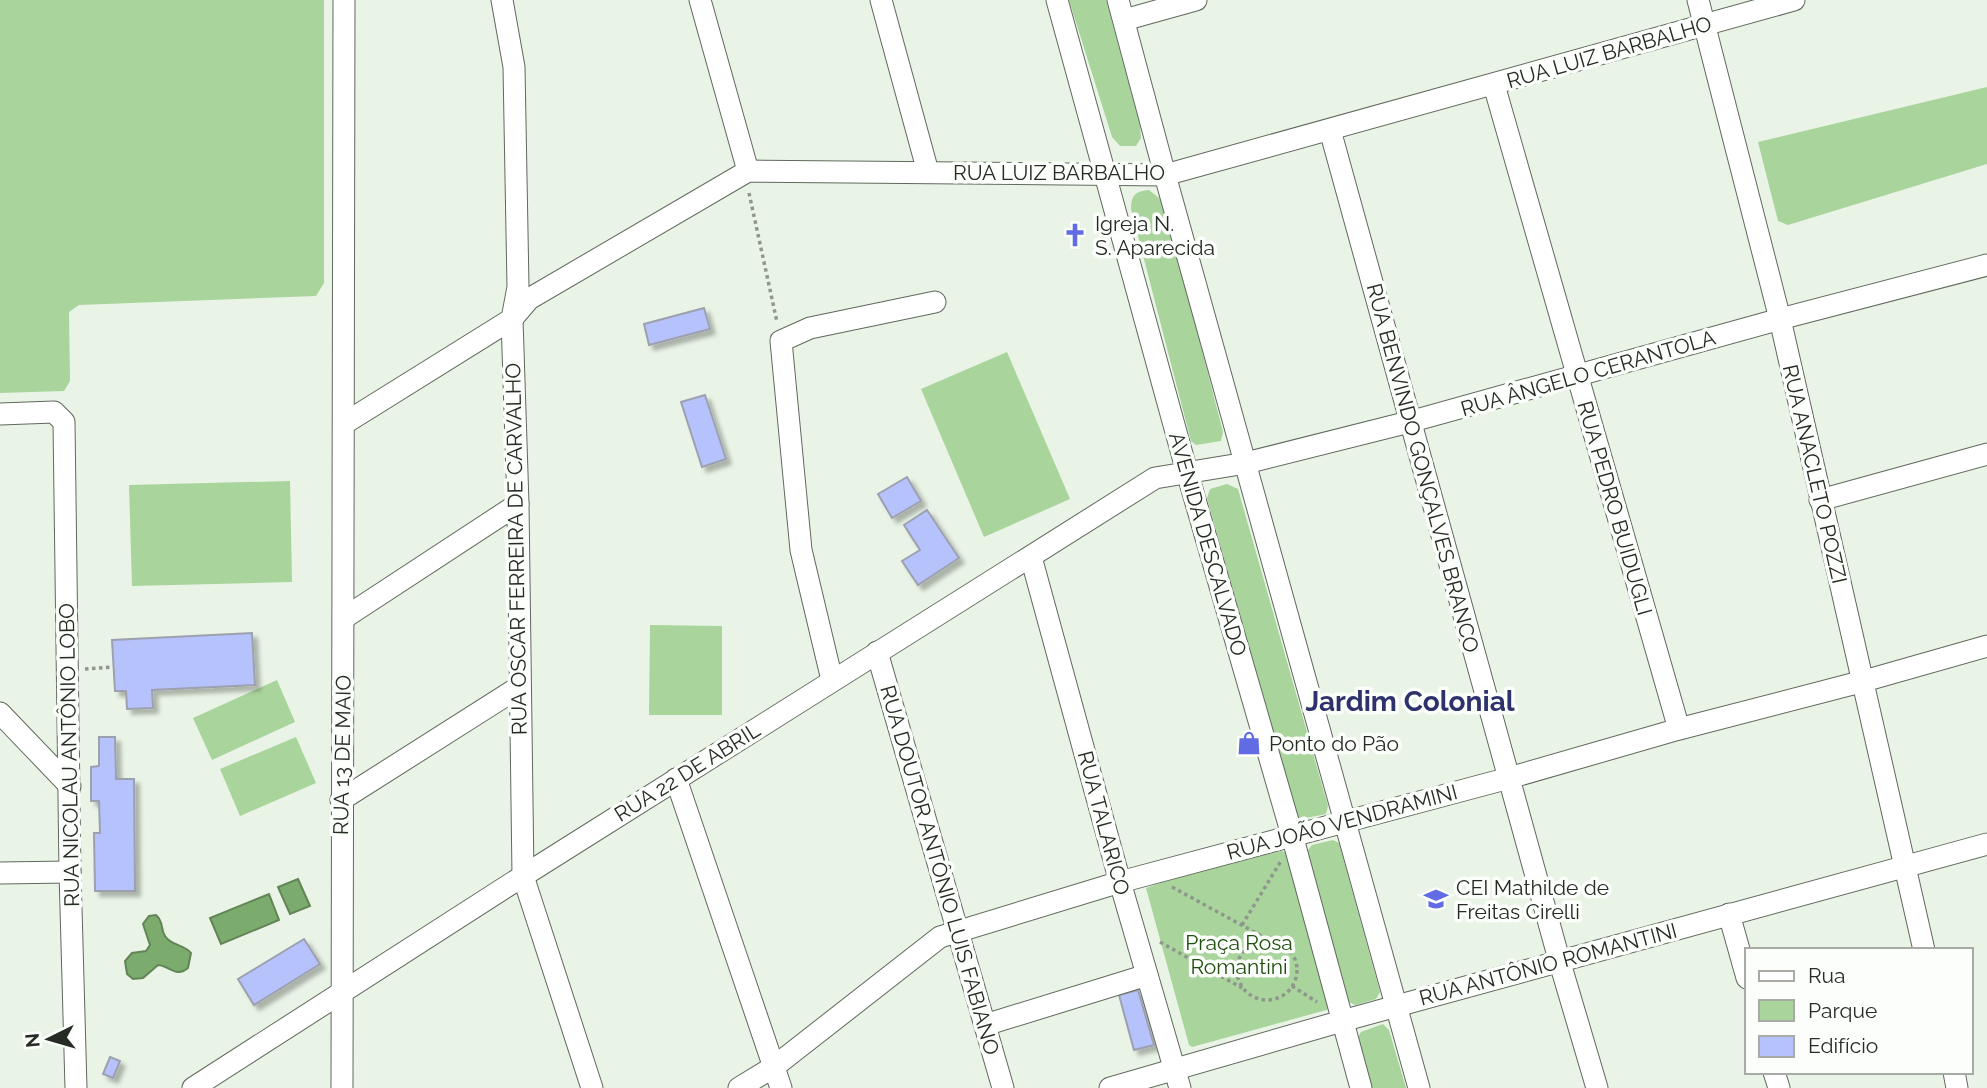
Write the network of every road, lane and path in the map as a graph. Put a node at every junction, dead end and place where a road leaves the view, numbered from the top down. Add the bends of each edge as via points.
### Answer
1 (344, 0) edge
2 (502, 0) edge
3 (700, 0) edge
4 (881, 0) edge
5 (1057, 0) edge
6 (1196, 0) edge
7 (1698, 0) edge
8 (1794, 0) edge
9 (1121, 10) edge
10 (1704, 24) junction
11 (1494, 85) junction
12 (1330, 131) junction
13 (748, 171) junction
14 (928, 172) junction
15 (1107, 174) junction
16 (1165, 175) junction
17 (1987, 265) edge
18 (935, 302) dead end
19 (512, 319) junction
20 (1780, 319) junction
21 (781, 341) junction
22 (1577, 375) junction
23 (0, 414) edge
24 (1409, 422) junction
25 (345, 423) junction
26 (1987, 454) edge
27 (1246, 463) junction
28 (1187, 472) junction
29 (1820, 500) junction
30 (518, 504) junction
31 (1031, 557) junction
32 (344, 618) junction
33 (1987, 646) edge
34 (877, 652) junction
35 (113, 667) dead end
36 (69, 670) junction
37 (832, 680) junction
38 (1864, 681) junction
39 (519, 687) junction
40 (0, 713) edge
41 (1679, 729) junction
42 (1509, 778) junction
43 (676, 779) junction
44 (70, 786) junction
45 (341, 800) junction
46 (1346, 821) junction
47 (1289, 844) junction
48 (1987, 844) edge
49 (1904, 867) junction
50 (70, 872) junction
51 (0, 873) edge
52 (523, 876) junction
53 (1120, 882) junction
54 (1163, 882) dead end
55 (1729, 914) junction
56 (1242, 925) junction
57 (958, 932) junction
58 (1269, 940) junction
59 (1160, 942) dead end
60 (1924, 948) edge
61 (1560, 962) junction
62 (1745, 971) edge
63 (1147, 975) junction
64 (1293, 986) junction
65 (1243, 989) junction
66 (340, 994) junction
67 (1320, 1003) dead end
68 (1396, 1006) junction
69 (1342, 1021) junction
70 (985, 1025) junction
71 (775, 1066) junction
72 (1177, 1079) edge
73 (76, 1088) edge
74 (193, 1088) edge
75 (342, 1088) edge
76 (592, 1088) edge
77 (739, 1088) edge
78 (781, 1088) edge
79 (1003, 1088) edge
80 (1110, 1088) edge
81 (1361, 1088) edge
82 (1419, 1088) edge
83 (1597, 1088) edge

1 - 25 street, RUA 13 DE MAIO
2 - 19 street, RUA OSCAR FERREIRA DE CARVALHO via 514,67 518,287
3 - 13 street
4 - 14 street
5 - 15 street, AVENIDA DESCALVADO
6 - 9 street
7 - 10 street, RUA ANACLETO POZZI
8 - 10 street, RUA LUIZ BARBALHO
9 - 16 street
10 - 11 street, RUA LUIZ BARBALHO
10 - 20 street, RUA ANACLETO POZZI
11 - 12 street, RUA LUIZ BARBALHO
11 - 22 street, RUA PEDRO BUIDUGLI
12 - 16 street, RUA LUIZ BARBALHO
12 - 24 street, RUA BENVINDO GONÇALVES BRANCO
13 - 14 street, RUA LUIZ BARBALHO
13 - 19 street via 529,299
13 - 21 path
14 - 15 street, RUA LUIZ BARBALHO
15 - 16 street, RUA LUIZ BARBALHO
15 - 28 street, AVENIDA DESCALVADO
16 - 27 street
17 - 20 street, RUA ÂNGELO CERANTOLA
18 - 21 street via 810,328
19 - 25 street
19 - 30 street, RUA OSCAR FERREIRA DE CARVALHO
20 - 22 street, RUA ÂNGELO CERANTOLA
20 - 29 street, RUA ANACLETO POZZI
21 - 37 street via 801,550
22 - 24 street, RUA ÂNGELO CERANTOLA
22 - 41 street, RUA PEDRO BUIDUGLI
23 - 36 street, RUA NICOLAU ANTÔNIO LOBO via 54,412 64,422
24 - 27 street, RUA ÂNGELO CERANTOLA
24 - 42 street, RUA BENVINDO GONÇALVES BRANCO
25 - 32 street, RUA 13 DE MAIO
26 - 29 street
27 - 28 street, RUA ÂNGELO CERANTOLA
27 - 46 street
28 - 31 street, RUA 22 DE ABRIL via 1155,478
28 - 47 street, AVENIDA DESCALVADO
29 - 38 street, RUA ANACLETO POZZI
30 - 32 street
30 - 39 street, RUA OSCAR FERREIRA DE CARVALHO
31 - 34 street, RUA 22 DE ABRIL
31 - 53 street, RUA TALARICO
32 - 45 street, RUA 13 DE MAIO
33 - 38 street, RUA JOÃO VENDRAMINI
34 - 37 street, RUA 22 DE ABRIL
34 - 57 street, RUA DOUTOR ANTÔNIO LUIS FABIANO
35 - 36 path
36 - 44 street, RUA NICOLAU ANTÔNIO LOBO
37 - 43 street, RUA 22 DE ABRIL
38 - 41 street, RUA JOÃO VENDRAMINI
38 - 49 street, RUA ANACLETO POZZI
39 - 45 street
39 - 52 street, RUA OSCAR FERREIRA DE CARVALHO
40 - 44 street
41 - 42 street, RUA JOÃO VENDRAMINI
42 - 46 street, RUA JOÃO VENDRAMINI
42 - 61 street, RUA BENVINDO GONÇALVES BRANCO
43 - 52 street, RUA 22 DE ABRIL
43 - 71 street
44 - 50 street, RUA NICOLAU ANTÔNIO LOBO
45 - 66 street, RUA 13 DE MAIO
46 - 47 street, RUA JOÃO VENDRAMINI
46 - 68 street
47 - 53 street, RUA JOÃO VENDRAMINI
47 - 56 path
47 - 69 street, AVENIDA DESCALVADO
48 - 49 street, RUA ANTÔNIO ROMANTINI
49 - 55 street, RUA ANTÔNIO ROMANTINI
49 - 60 street, RUA ANACLETO POZZI
50 - 51 street
50 - 73 street, RUA NICOLAU ANTÔNIO LOBO
52 - 66 street, RUA 22 DE ABRIL
52 - 76 street, RUA OSCAR FERREIRA DE CARVALHO
53 - 57 street, RUA JOÃO VENDRAMINI
53 - 63 street, RUA TALARICO
54 - 56 path
55 - 61 street, RUA ANTÔNIO ROMANTINI
55 - 62 street
56 - 58 path
57 - 70 street, RUA DOUTOR ANTÔNIO LUIS FABIANO
57 - 71 street, RUA JOÃO VENDRAMINI via 940,937
58 - 64 path via 1294,956
58 - 65 path via 1250,945 1238,961
59 - 65 path
61 - 68 street, RUA ANTÔNIO ROMANTINI
61 - 83 street, RUA BENVINDO GONÇALVES BRANCO
63 - 70 street
63 - 72 street, RUA TALARICO
64 - 65 path via 1269,1000
64 - 67 path
66 - 74 street, RUA 22 DE ABRIL
66 - 75 street, RUA 13 DE MAIO
68 - 69 street, RUA ANTÔNIO ROMANTINI
68 - 82 street
69 - 72 street, RUA ANTÔNIO ROMANTINI
69 - 81 street, AVENIDA DESCALVADO
70 - 79 street, RUA DOUTOR ANTÔNIO LUIS FABIANO
71 - 77 street, RUA JOÃO VENDRAMINI
71 - 78 street
72 - 80 street, RUA ANTÔNIO ROMANTINI

